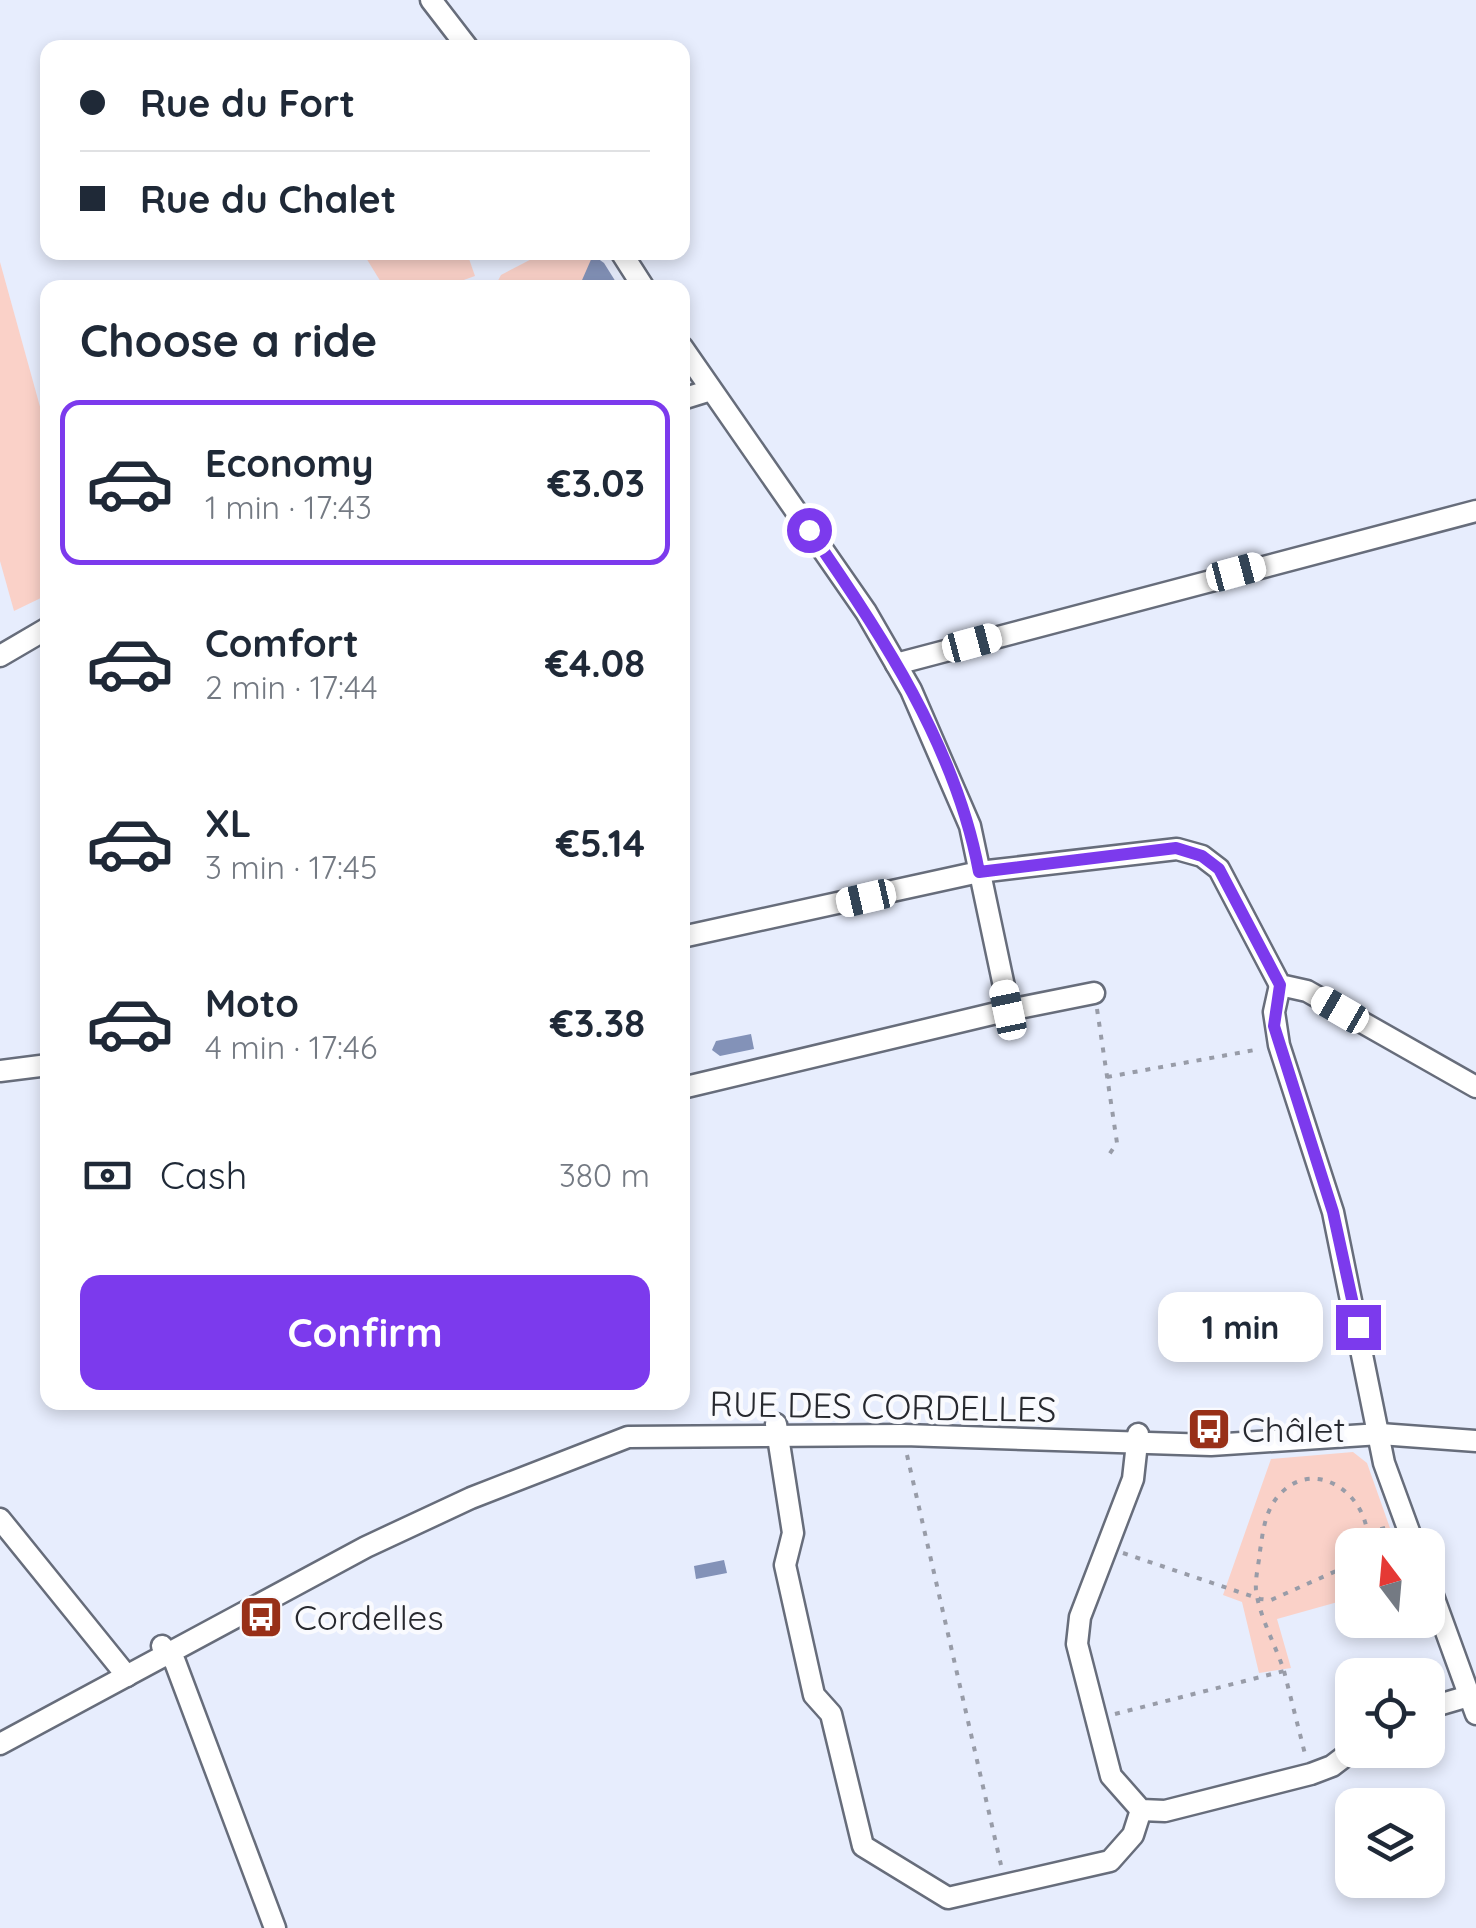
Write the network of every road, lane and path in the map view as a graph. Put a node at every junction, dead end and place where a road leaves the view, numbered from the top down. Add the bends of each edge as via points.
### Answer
1 (432, 0) edge
2 (462, 40) edge
3 (690, 358) edge
4 (712, 390) junction
5 (690, 397) edge
6 (1476, 511) edge
7 (40, 633) edge
8 (0, 656) edge
9 (896, 664) junction
10 (979, 872) junction
11 (690, 936) edge
12 (1280, 985) junction
13 (1094, 993) joint
14 (1008, 1010) junction
15 (1273, 1046) dead end
16 (40, 1066) edge
17 (0, 1071) edge
18 (1107, 1077) junction
19 (690, 1086) edge
20 (1476, 1087) edge
21 (1106, 1159) dead end
22 (776, 1429) junction
23 (1380, 1434) junction
24 (904, 1436) junction
25 (1138, 1438) junction
26 (1476, 1440) edge
27 (0, 1518) edge
28 (1395, 1525) dead end
29 (1366, 1528) edge
30 (1385, 1528) edge
31 (1408, 1528) edge
32 (1106, 1548) junction
33 (1335, 1572) edge
34 (1260, 1599) junction
35 (1445, 1630) edge
36 (166, 1650) junction
37 (1284, 1671) junction
38 (127, 1676) junction
39 (1472, 1705) edge
40 (1445, 1707) edge
41 (1095, 1720) junction
42 (0, 1744) edge
43 (1308, 1764) dead end
44 (1335, 1764) edge
45 (1141, 1810) junction
46 (1006, 1884) junction
47 (276, 1928) edge

1 - 2 street
3 - 4 street
4 - 5 street
4 - 9 street
6 - 9 street
7 - 8 street
9 - 10 street via 970,826
10 - 11 street
10 - 12 street via 1176,848 1202,856 1237,897
10 - 14 street
12 - 20 street via 1306,991
12 - 23 street via 1274,1026 1333,1212
13 - 14 street
13 - 18 path
14 - 19 street
15 - 18 path
16 - 17 street
18 - 21 path via 1117,1144
22 - 24 street, RUE DES CORDELLES
22 - 36 street, RUE DES CORDELLES via 605,1443 366,1546
22 - 46 street via 793,1533 784,1565 814,1694 831,1714 863,1846 948,1898
23 - 25 street, RUE DES CORDELLES via 1210,1445
23 - 26 street, RUE DES CORDELLES
23 - 31 street
24 - 25 street, RUE DES CORDELLES
24 - 46 path
25 - 32 street via 1133,1480
27 - 38 street
28 - 30 path
29 - 34 path via 1358,1503 1340,1486 1309,1480 1292,1485 1265,1519
32 - 34 path
32 - 41 street via 1077,1644
33 - 34 path
34 - 37 path
35 - 39 street
36 - 38 street, RUE DES CORDELLES
36 - 47 street
37 - 41 path
37 - 43 path
38 - 42 street, RUE DES CORDELLES
39 - 40 street
41 - 45 street via 1111,1776
44 - 45 street via 1165,1811
45 - 46 street via 1134,1835 1110,1861

